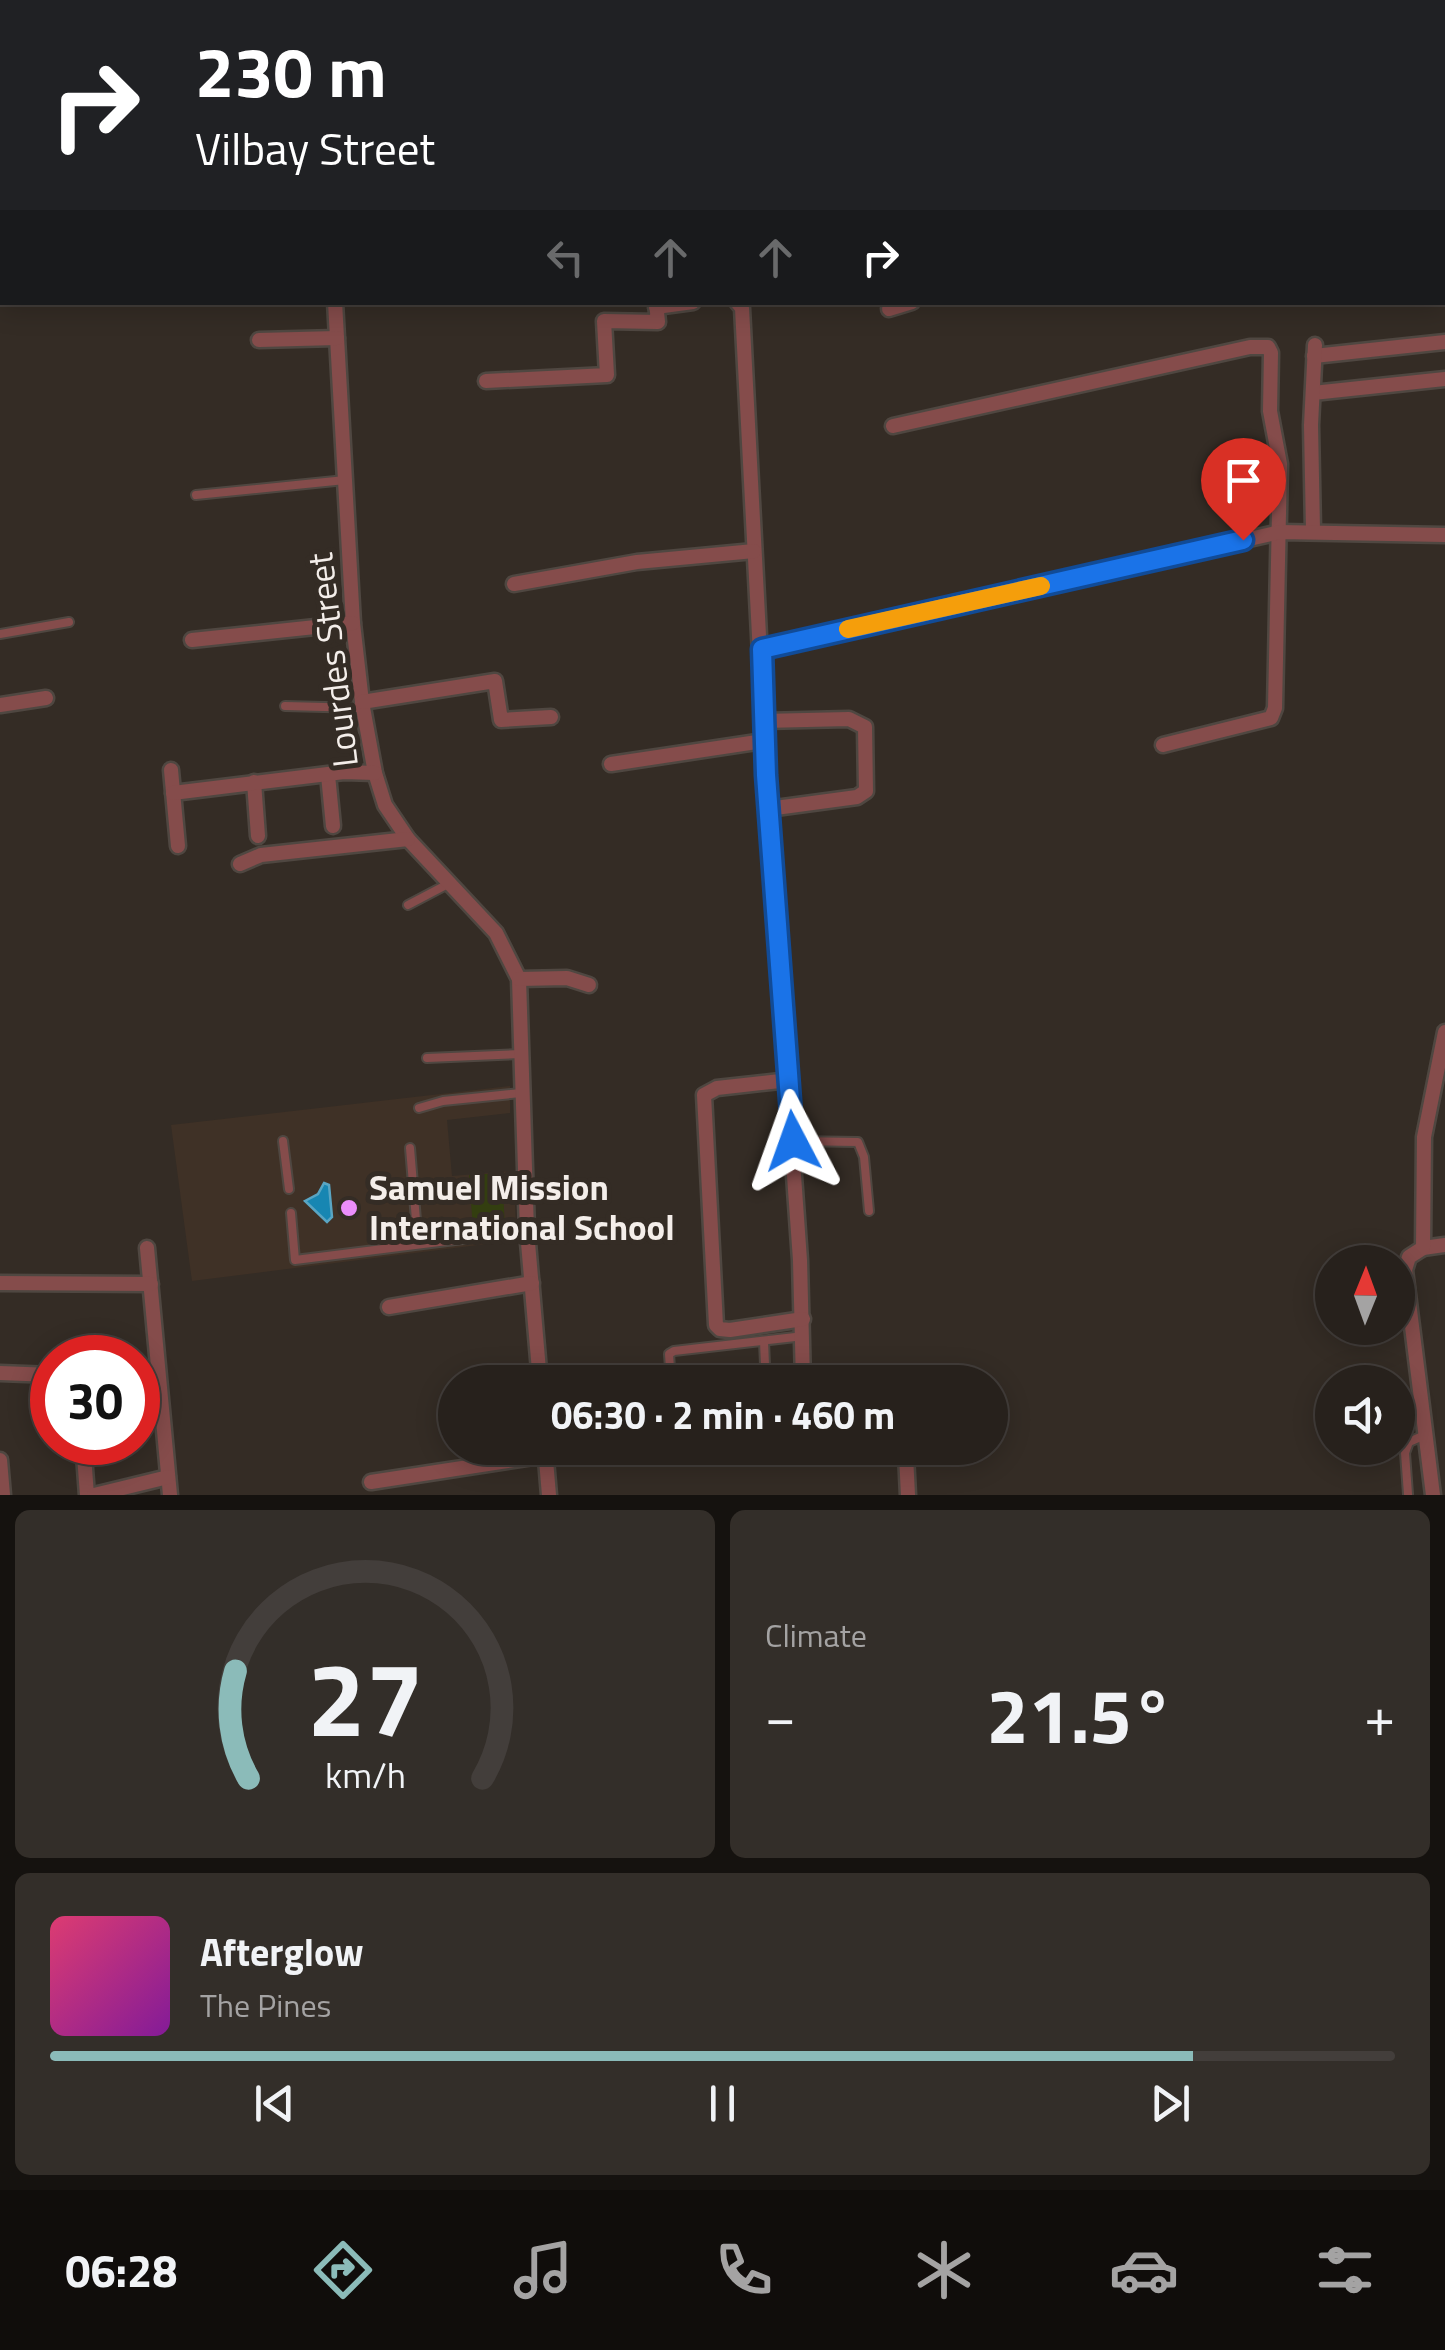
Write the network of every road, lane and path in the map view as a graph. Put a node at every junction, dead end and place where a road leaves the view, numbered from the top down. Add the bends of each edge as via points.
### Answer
1 (335, 305) edge
2 (656, 305) edge
3 (740, 305) edge
4 (903, 305) edge
5 (890, 309) dead end
6 (337, 338) junction
7 (259, 340) dead end
8 (1445, 342) edge
9 (1445, 379) edge
10 (486, 380) dead end
11 (1313, 393) junction
12 (893, 426) dead end
13 (345, 480) junction
14 (196, 494) dead end
15 (1313, 530) junction
16 (1280, 532) junction
17 (1445, 535) edge
18 (754, 551) junction
19 (514, 584) dead end
20 (69, 622) dead end
21 (353, 623) junction
22 (0, 634) edge
23 (192, 640) dead end
24 (762, 649) junction
25 (46, 698) dead end
26 (0, 705) edge
27 (362, 705) junction
28 (285, 706) dead end
29 (551, 717) dead end
30 (763, 720) junction
31 (764, 741) junction
32 (1163, 745) dead end
33 (610, 764) dead end
34 (171, 770) dead end
35 (375, 773) junction
36 (328, 775) junction
37 (254, 782) junction
38 (173, 793) junction
39 (768, 809) junction
40 (334, 826) dead end
41 (258, 836) dead end
42 (408, 839) junction
43 (178, 846) dead end
44 (240, 864) dead end
45 (450, 883) junction
46 (408, 905) dead end
47 (519, 979) junction
48 (590, 985) dead end
49 (1445, 1032) edge
50 (520, 1054) junction
51 (427, 1058) dead end
52 (788, 1080) junction
53 (521, 1093) junction
54 (419, 1108) dead end
55 (283, 1141) dead end
56 (793, 1141) junction
57 (410, 1148) dead end
58 (288, 1189) dead end
59 (869, 1211) dead end
60 (291, 1213) dead end
61 (527, 1231) junction
62 (418, 1244) junction
63 (1445, 1245) edge
64 (148, 1248) dead end
65 (1423, 1248) junction
66 (532, 1282) junction
67 (0, 1283) edge
68 (151, 1284) junction
69 (389, 1307) dead end
70 (803, 1320) junction
71 (804, 1336) junction
72 (764, 1341) junction
73 (539, 1365) edge
74 (669, 1365) edge
75 (765, 1365) edge
76 (803, 1365) edge
77 (0, 1373) edge
78 (30, 1374) edge
79 (1426, 1434) junction
80 (0, 1460) edge
81 (87, 1465) edge
82 (466, 1465) edge
83 (546, 1465) edge
84 (906, 1465) edge
85 (168, 1476) junction
86 (371, 1482) dead end
87 (1408, 1494) edge
88 (2, 1495) edge
89 (90, 1495) edge
90 (170, 1495) edge
91 (549, 1495) edge
92 (908, 1495) edge
93 (1433, 1495) edge

1 - 6 street, Lourdes Street
2 - 10 street via 658,322 604,320 607,375
3 - 18 street
4 - 5 street
6 - 7 street
6 - 13 street, Lourdes Street
8 - 11 street via 1315,351
9 - 11 street
11 - 15 street
12 - 16 street via 1268,347
13 - 14 lane
13 - 21 street, Lourdes Street
15 - 16 street
15 - 17 street
16 - 24 street
16 - 32 street via 1271,718
18 - 19 street via 637,562
18 - 24 street
20 - 22 lane
21 - 23 street
21 - 27 street, Lourdes Street
24 - 30 street
25 - 26 street
27 - 28 lane
27 - 29 street via 495,681 500,720
27 - 35 street, Lourdes Street
30 - 31 street
30 - 39 street via 849,719 865,727 866,791
31 - 33 street
31 - 39 street
34 - 38 street
35 - 36 street
35 - 42 street, Lourdes Street via 385,805
36 - 37 street
36 - 40 street
37 - 38 street
37 - 41 street
38 - 43 street
39 - 52 street
42 - 44 street via 261,855
42 - 45 street, Lourdes Street
45 - 46 lane
45 - 47 street, Lourdes Street via 496,933
47 - 48 street via 567,978
47 - 50 street, Lourdes Street
49 - 65 street via 1424,1137
50 - 51 lane
50 - 53 street, Lourdes Street
52 - 56 street
52 - 70 street via 704,1095 716,1325 730,1330
53 - 54 lane
53 - 61 street, Lourdes Street
55 - 58 lane
56 - 59 lane via 858,1142
56 - 70 street
57 - 62 lane
60 - 62 lane via 295,1260
61 - 62 lane
61 - 66 street, Lourdes Street
63 - 65 street
64 - 68 street
65 - 79 street via 1409,1257 1406,1270
66 - 69 street
66 - 73 street, Lourdes Street
67 - 68 street
68 - 85 street
70 - 71 street
71 - 72 lane
71 - 76 street
72 - 74 lane via 674,1351
72 - 75 lane
77 - 78 street
79 - 87 lane via 1405,1453
79 - 93 street
80 - 88 street
81 - 89 street
82 - 86 street
83 - 91 street
84 - 92 street
85 - 89 street
85 - 90 street

